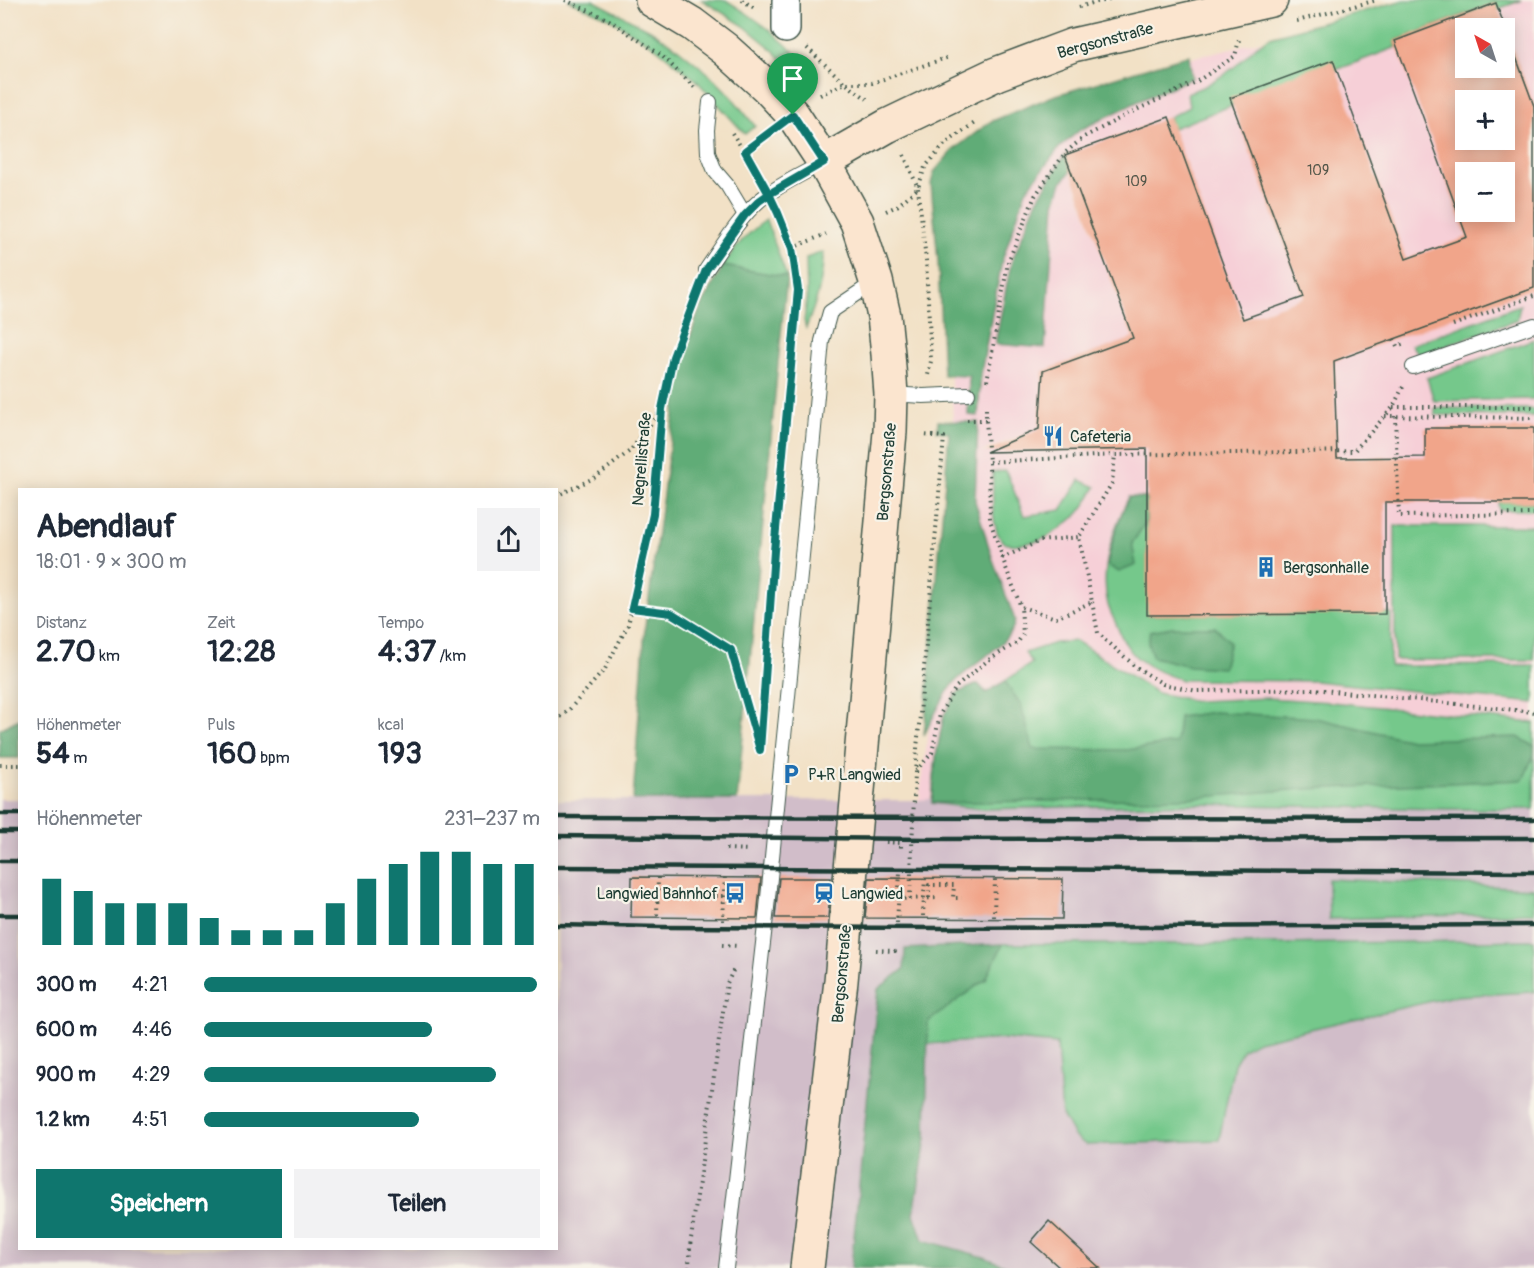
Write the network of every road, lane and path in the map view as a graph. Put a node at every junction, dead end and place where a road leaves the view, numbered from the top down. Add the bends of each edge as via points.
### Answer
1 (565, 0) edge
2 (652, 0) edge
3 (786, 0) edge
4 (1111, 0) edge
5 (1271, 0) edge
6 (1377, 0) edge
7 (1071, 10) dead end
8 (1297, 21) dead end
9 (786, 28) dead end
10 (1240, 33) dead end
11 (955, 55) dead end
12 (711, 102) junction
13 (793, 115) junction
14 (979, 121) dead end
15 (745, 151) junction
16 (824, 162) junction
17 (918, 188) dead end
18 (769, 194) junction
19 (745, 215) junction
20 (706, 270) joint
21 (876, 281) junction
22 (1534, 325) edge
23 (1394, 339) dead end
24 (1407, 342) dead end
25 (1413, 367) joint
26 (987, 389) dead end
27 (891, 394) junction
28 (968, 394) dead end
29 (986, 399) dead end
30 (1393, 407) junction
31 (1534, 407) edge
32 (662, 409) junction
33 (1385, 416) junction
34 (1395, 416) junction
35 (1534, 418) edge
36 (920, 435) dead end
37 (1116, 455) junction
38 (989, 462) junction
39 (558, 495) edge
40 (1534, 514) edge
41 (1078, 537) junction
42 (1002, 558) junction
43 (1092, 602) junction
44 (1021, 607) junction
45 (632, 608) junction
46 (768, 633) dead end
47 (1534, 712) edge
48 (558, 719) edge
49 (760, 738) dead end
50 (0, 765) edge
51 (18, 765) edge
52 (915, 772) junction
53 (883, 842) dead end
54 (901, 848) dead end
55 (726, 849) dead end
56 (753, 850) dead end
57 (900, 872) dead end
58 (725, 874) dead end
59 (658, 877) dead end
60 (925, 877) dead end
61 (995, 877) dead end
62 (692, 896) dead end
63 (724, 896) junction
64 (929, 898) junction
65 (940, 898) dead end
66 (962, 898) dead end
67 (898, 899) junction
68 (910, 899) junction
69 (657, 915) dead end
70 (924, 916) dead end
71 (994, 917) dead end
72 (723, 921) dead end
73 (897, 923) dead end
74 (722, 945) dead end
75 (746, 946) dead end
76 (895, 948) dead end
77 (875, 950) dead end
78 (736, 965) dead end
79 (689, 1268) edge
80 (726, 1268) edge
81 (807, 1268) edge

1 - 12 path via 609,20 661,55
2 - 13 street via 726,49
3 - 9 street
4 - 7 path
5 - 16 street, Bergsonstraße via 1073,45 996,74
6 - 8 path
10 - 26 path via 1235,56 1196,82 1084,137 1065,153 1035,196 1008,262
11 - 13 path via 872,83 845,83 816,96
12 - 15 path
12 - 19 lane via 708,153 715,171
13 - 15 path
13 - 16 street
14 - 17 path via 945,144 925,166
15 - 18 path
16 - 18 lane
16 - 21 street, Bergsonstraße via 857,222
18 - 19 lane
18 - 46 path via 792,248 798,290
19 - 20 lane
20 - 32 path, Negrellistraße via 673,357
21 - 27 street, Bergsonstraße via 884,316
21 - 80 lane via 830,312 822,341 767,908
22 - 25 lane
23 - 24 path via 1397,346
25 - 30 path
27 - 28 lane
27 - 81 street, Bergsonstraße via 841,981
29 - 38 path
30 - 31 path
30 - 33 path
32 - 39 path via 630,451 596,477
32 - 45 path, Negrellistraße via 653,514
33 - 34 path
33 - 37 path via 1354,451
34 - 35 path
34 - 40 path via 1399,516
36 - 52 path via 944,437
37 - 38 path
37 - 41 path via 1112,483
38 - 42 path via 990,520
41 - 42 path via 1040,541
41 - 43 path
42 - 44 path
43 - 44 path via 1056,618
43 - 47 path via 1098,633 1136,667 1163,684 1197,691 1314,689
44 - 52 path via 1023,634 1018,642 956,687 940,714 932,753
45 - 48 path, Negrellistraße via 628,626 605,669
45 - 49 path via 671,613 731,650 760,750
50 - 51 path
52 - 68 path
53 - 54 path via 902,843
55 - 56 path
57 - 67 path
58 - 63 path
59 - 69 path
60 - 70 path
61 - 71 path
62 - 63 path
63 - 72 path
64 - 65 path
64 - 66 path via 929,885 954,885 953,898
64 - 68 path
67 - 68 path
67 - 73 path
74 - 75 path
76 - 77 path
78 - 79 path via 727,983

